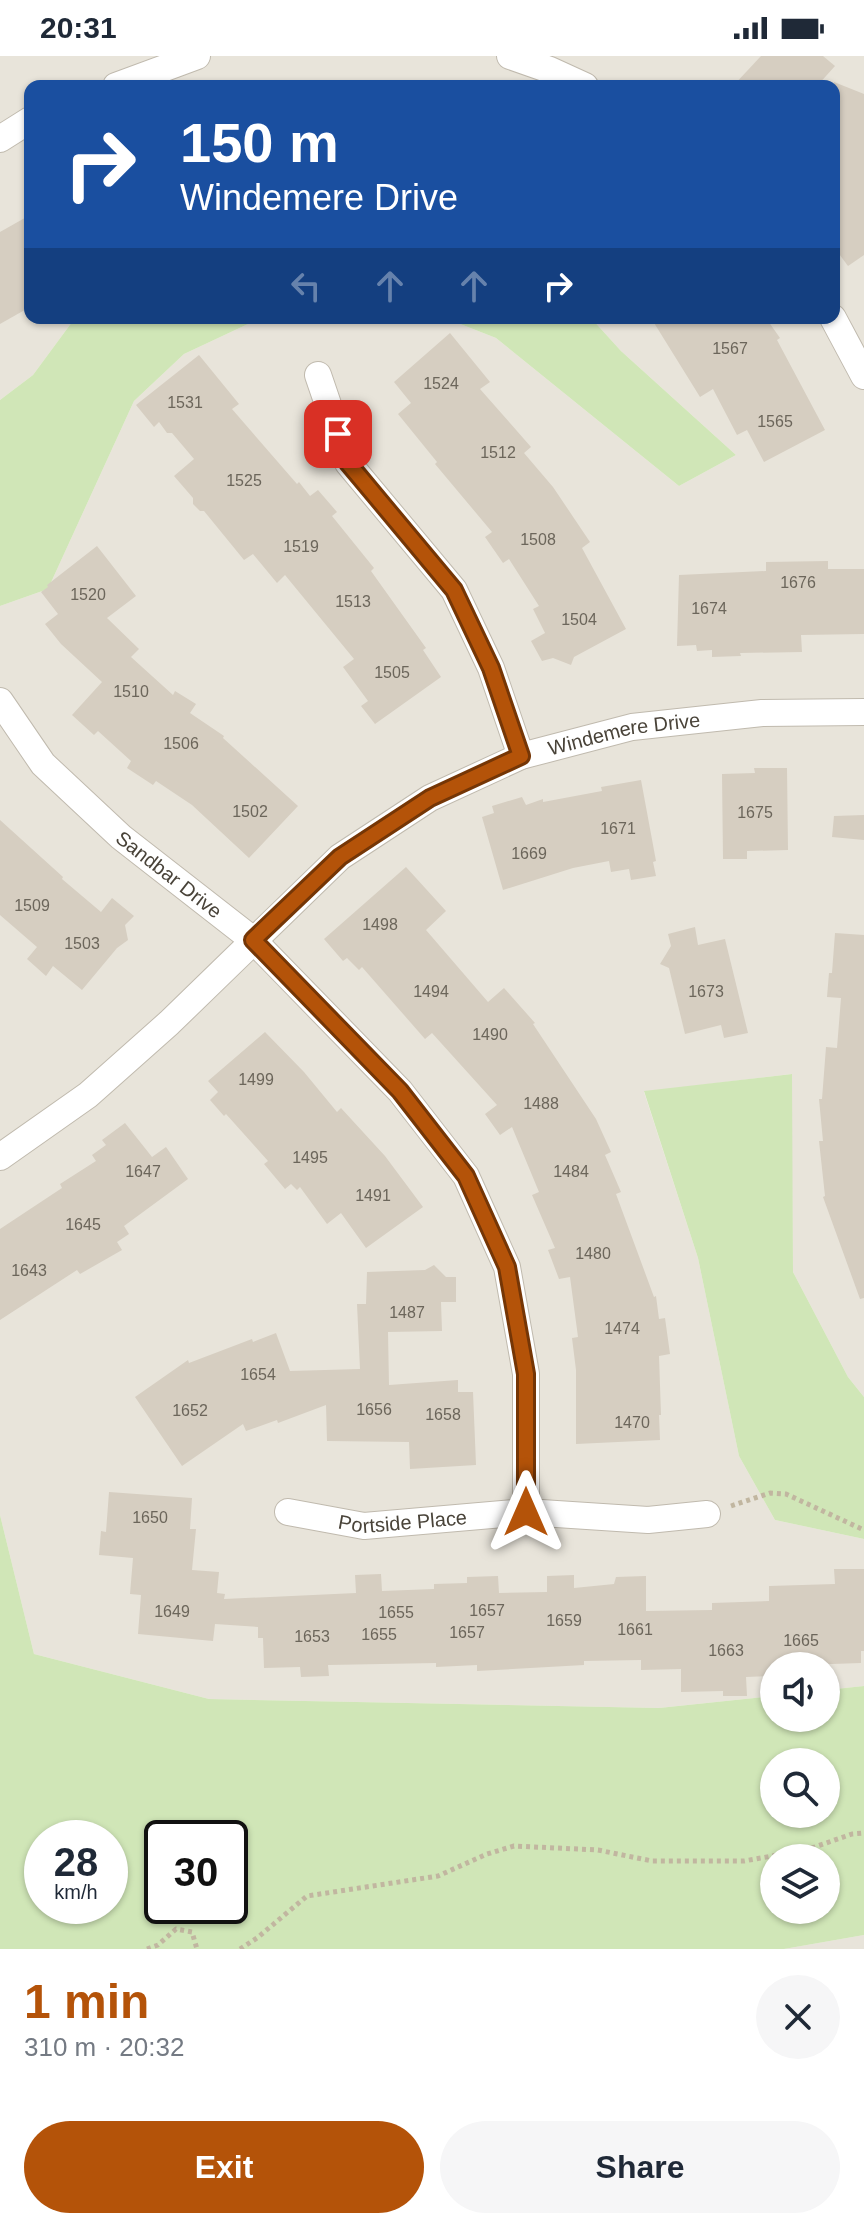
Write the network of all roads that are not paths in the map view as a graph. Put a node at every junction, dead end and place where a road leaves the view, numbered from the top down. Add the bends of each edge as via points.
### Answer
1 (197, 56) edge
2 (510, 56) edge
3 (552, 63) edge
4 (132, 80) edge
5 (576, 80) edge
6 (24, 124) edge
7 (0, 139) edge
8 (836, 324) edge
9 (318, 375) dead end
10 (864, 376) edge
11 (0, 701) edge
12 (864, 712) edge
13 (521, 756) junction
14 (253, 940) junction
15 (0, 1157) edge
16 (288, 1512) dead end
17 (526, 1512) junction
18 (707, 1514) road end

1 - 4 street
2 - 3 street
3 - 5 street
6 - 7 street
8 - 10 street
9 - 13 street via 348,463 454,590 491,668
11 - 14 street, Sandbar Drive via 43,764 121,837
12 - 13 street, Windemere Drive via 762,713 632,727
13 - 14 street, Windemere Drive via 430,798 340,857
14 - 15 street, Windemere Drive via 88,1095
14 - 17 street, Sandbar Drive via 400,1091 466,1176 510,1282 526,1374
16 - 17 street, Portside Place via 364,1526
17 - 18 street, Portside Place via 648,1520

